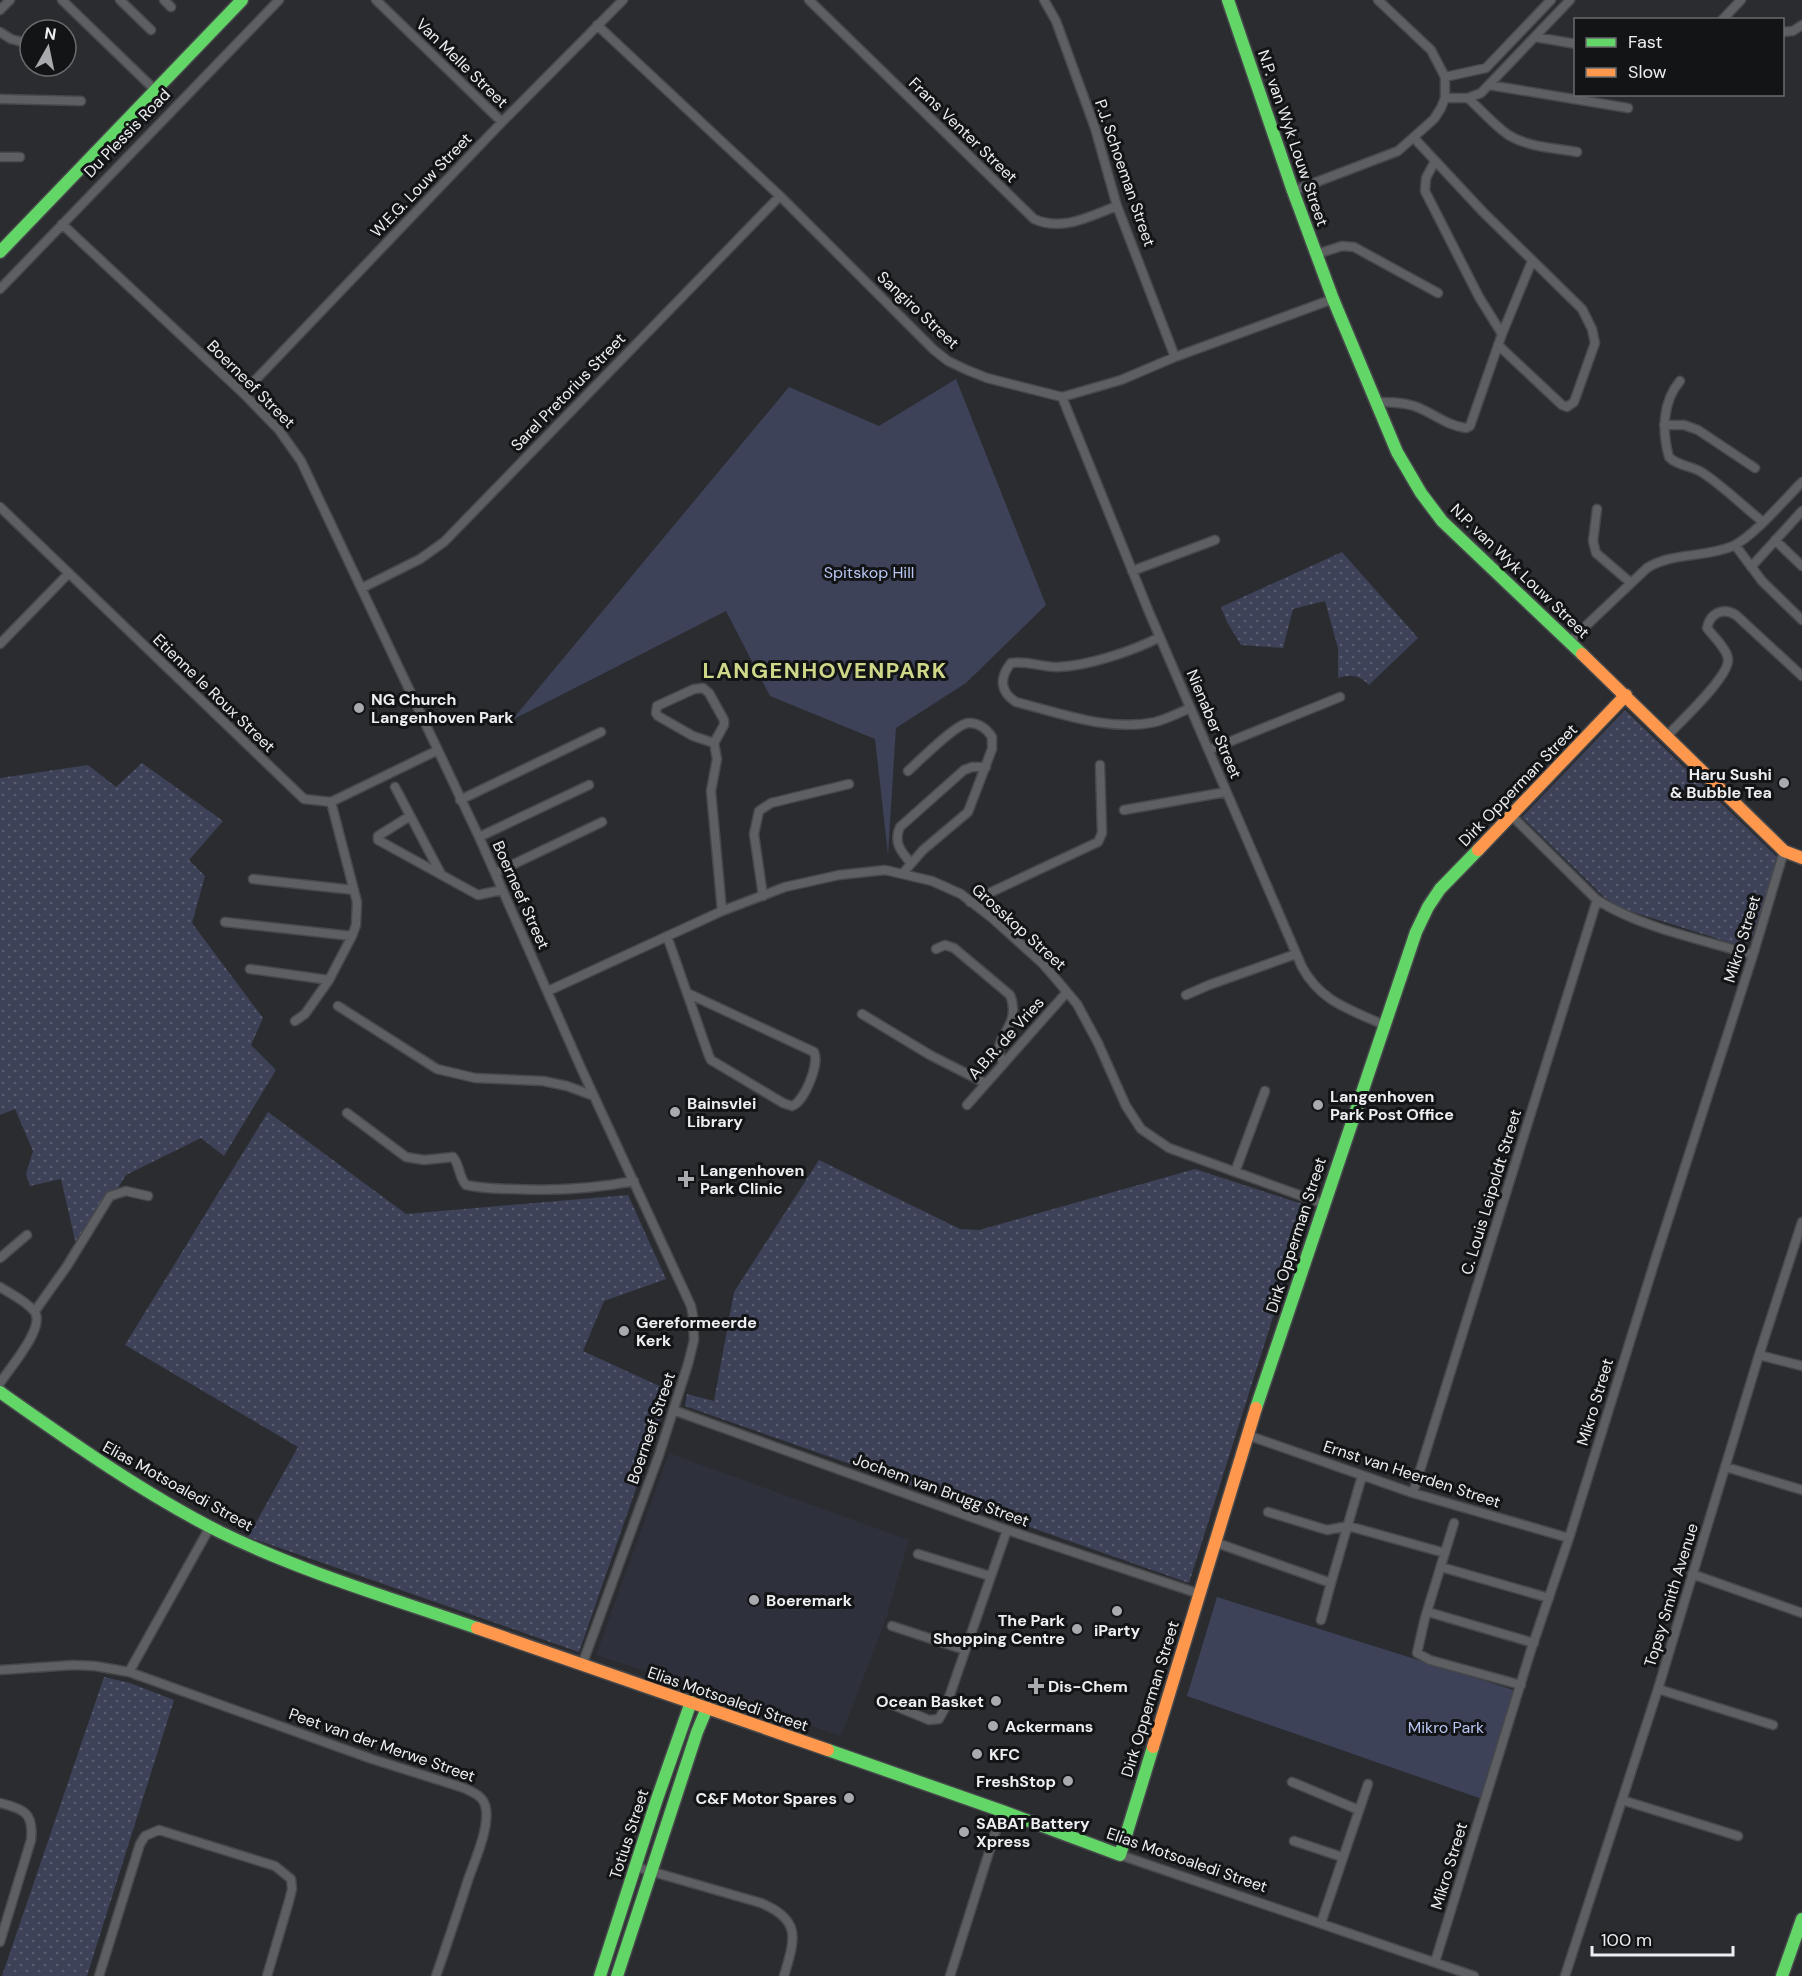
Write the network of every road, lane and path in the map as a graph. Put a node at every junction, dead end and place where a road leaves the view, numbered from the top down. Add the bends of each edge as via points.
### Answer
1 (10, 0) edge
2 (62, 0) edge
3 (120, 0) edge
4 (242, 0) edge
5 (279, 0) edge
6 (376, 0) edge
7 (623, 0) edge
8 (809, 0) edge
9 (1044, 0) edge
10 (1228, 0) edge
11 (1378, 0) edge
12 (1551, 0) edge
13 (1570, 0) edge
14 (1741, 0) edge
15 (0, 10) edge
16 (1724, 18) edge
17 (597, 25) junction
18 (1802, 26) edge
19 (151, 30) dead end
20 (0, 32) edge
21 (1784, 32) edge
22 (1535, 37) junction
23 (18, 41) edge
24 (1574, 44) edge
25 (1445, 77) junction
26 (1489, 85) junction
27 (155, 90) junction
28 (1445, 98) junction
29 (1468, 98) junction
30 (0, 99) edge
31 (81, 100) dead end
32 (1628, 108) dead end
33 (502, 122) junction
34 (1414, 138) junction
35 (1577, 152) dead end
36 (0, 157) edge
37 (20, 157) dead end
38 (1435, 161) junction
39 (1293, 191) junction
40 (780, 196) junction
41 (1118, 206) junction
42 (62, 224) junction
43 (0, 252) edge
44 (1317, 254) junction
45 (1532, 261) junction
46 (0, 289) edge
47 (1438, 293) dead end
48 (1333, 299) junction
49 (1502, 334) junction
50 (1498, 345) junction
51 (1175, 357) junction
52 (1680, 381) dead end
53 (243, 393) junction
54 (1062, 397) junction
55 (1376, 402) junction
56 (1664, 425) junction
57 (1755, 468) dead end
58 (1802, 482) edge
59 (0, 507) edge
60 (1597, 509) dead end
61 (1802, 511) edge
62 (1762, 522) junction
63 (1215, 540) dead end
64 (1775, 540) junction
65 (1735, 545) junction
66 (1802, 566) edge
67 (1751, 567) junction
68 (1132, 571) junction
69 (69, 573) junction
70 (1631, 583) junction
71 (362, 588) junction
72 (1802, 620) edge
73 (1160, 637) junction
74 (1570, 641) junction
75 (0, 644) edge
76 (1802, 676) edge
77 (1626, 694) junction
78 (1340, 697) dead end
79 (1190, 708) junction
80 (601, 732) dead end
81 (1668, 735) junction
82 (714, 743) junction
83 (1209, 750) junction
84 (436, 751) junction
85 (1100, 765) dead end
86 (986, 767) junction
87 (908, 771) dead end
88 (849, 784) dead end
89 (589, 785) dead end
90 (395, 787) dead end
91 (1226, 792) junction
92 (460, 800) junction
93 (331, 802) junction
94 (1124, 810) dead end
95 (410, 816) junction
96 (1512, 816) junction
97 (602, 822) dead end
98 (479, 837) junction
99 (1784, 851) junction
100 (1802, 858) edge
101 (911, 863) junction
102 (495, 873) junction
103 (903, 873) junction
104 (441, 874) junction
105 (254, 879) dead end
106 (354, 890) junction
107 (502, 890) junction
108 (763, 896) junction
109 (1597, 900) junction
110 (970, 902) junction
111 (722, 911) junction
112 (225, 922) dead end
113 (352, 936) junction
114 (667, 936) junction
115 (936, 948) dead end
116 (1296, 954) junction
117 (1753, 955) junction
118 (250, 969) dead end
119 (329, 980) junction
120 (548, 991) junction
121 (1067, 992) junction
122 (687, 993) junction
123 (1186, 995) dead end
124 (338, 1006) dead end
125 (862, 1014) dead end
126 (294, 1021) dead end
127 (1384, 1025) junction
128 (1004, 1062) junction
129 (985, 1083) junction
130 (1265, 1091) dead end
131 (594, 1096) junction
132 (967, 1105) dead end
133 (347, 1113) dead end
134 (1235, 1172) junction
135 (634, 1181) junction
136 (148, 1196) dead end
137 (1324, 1204) junction
138 (1802, 1222) edge
139 (27, 1235) dead end
140 (1798, 1245) edge
141 (0, 1258) edge
142 (0, 1287) edge
143 (35, 1311) junction
144 (1759, 1355) junction
145 (1802, 1366) edge
146 (0, 1383) edge
147 (0, 1392) edge
148 (673, 1410) junction
149 (1247, 1435) junction
150 (1726, 1467) junction
151 (1362, 1476) junction
152 (1802, 1490) edge
153 (1413, 1493) junction
154 (1268, 1512) dead end
155 (1454, 1523) dead end
156 (1348, 1526) junction
157 (210, 1527) junction
158 (1007, 1530) junction
159 (1569, 1538) junction
160 (1214, 1542) junction
161 (1444, 1553) junction
162 (918, 1554) dead end
163 (1441, 1567) junction
164 (1692, 1575) junction
165 (990, 1576) junction
166 (1331, 1583) junction
167 (1200, 1594) junction
168 (1549, 1598) junction
169 (1428, 1612) junction
170 (1802, 1613) edge
171 (1321, 1620) dead end
172 (892, 1626) dead end
173 (1534, 1643) junction
174 (964, 1650) junction
175 (582, 1665) junction
176 (0, 1670) edge
177 (129, 1672) junction
178 (1521, 1685) junction
179 (1658, 1689) junction
180 (672, 1696) junction
181 (881, 1700) dead end
182 (691, 1702) junction
183 (707, 1707) junction
184 (725, 1714) junction
185 (1773, 1725) dead end
186 (680, 1732) junction
187 (697, 1732) junction
188 (1292, 1782) dead end
189 (1368, 1784) dead end
190 (1622, 1800) junction
191 (0, 1803) edge
192 (1359, 1810) junction
193 (1002, 1811) junction
194 (1738, 1836) dead end
195 (1294, 1841) dead end
196 (1120, 1855) junction
197 (1342, 1857) junction
198 (636, 1867) junction
199 (650, 1872) junction
200 (1802, 1919) edge
201 (1321, 1923) junction
202 (0, 1942) edge
203 (1435, 1962) junction
204 (954, 1975) edge
205 (99, 1976) edge
206 (267, 1976) edge
207 (436, 1976) edge
208 (600, 1976) edge
209 (617, 1976) edge
210 (784, 1976) edge
211 (1474, 1976) edge
212 (1565, 1976) edge
213 (1782, 1976) edge

1 - 15 street
2 - 27 street
3 - 19 street
4 - 27 main road, Du Plessis Road
5 - 42 street, Du Plessis Road
6 - 33 street, Van Melle Street
7 - 17 street, W.E.G. Louw Street
8 - 41 street, Frans Venter Street via 1034,219 1062,225
9 - 41 street, P.J. Schoeman Street via 1056,21 1095,128
10 - 39 main road, N.P. van Wyk Louw Street
11 - 25 street via 1431,50
12 - 25 street via 1486,68
13 - 22 street
14 - 16 street
17 - 33 street, W.E.G. Louw Street
17 - 40 street, Sangiro Street
18 - 21 street
20 - 23 street
22 - 24 street
22 - 26 street
25 - 28 street
26 - 29 street
26 - 32 street
27 - 43 main road, Du Plessis Road
28 - 29 street
28 - 34 street via 1434,118
29 - 35 street via 1515,138
30 - 31 street
33 - 53 street, W.E.G. Louw Street
34 - 38 street
34 - 39 street via 1398,152
36 - 37 street
38 - 45 street
38 - 49 street via 1426,178 1425,191
39 - 44 main road, N.P. van Wyk Louw Street
40 - 54 street, Sangiro Street via 948,361 987,378
40 - 71 street, Sarel Pretorius Street via 444,542 420,559
41 - 51 street, P.J. Schoeman Street
42 - 46 street, Du Plessis Road
42 - 53 street, Boerneef Street
44 - 47 street via 1342,246 1354,247
44 - 48 main road, N.P. van Wyk Louw Street
45 - 49 street
45 - 50 street via 1582,309 1592,329 1594,349 1573,403 1562,405
48 - 51 street
48 - 55 main road, N.P. van Wyk Louw Street
49 - 50 street
50 - 55 street via 1472,421 1466,428 1415,406
51 - 54 street via 1121,380
52 - 56 street via 1667,405
53 - 71 street, Boerneef Street via 279,430 301,462
54 - 68 street, Nienaber Street
55 - 74 main road, N.P. van Wyk Louw Street via 1397,452 1442,521
56 - 57 street via 1698,430
56 - 62 street via 1671,460 1707,475
58 - 62 street
59 - 69 street, Etienne le Roux Street
60 - 70 street via 1593,541 1596,553
61 - 64 street
62 - 65 street
63 - 68 street
64 - 66 street
64 - 67 street
65 - 67 street
65 - 70 street via 1657,561
67 - 72 street
68 - 73 street, Nienaber Street
69 - 75 street
69 - 93 street, Etienne le Roux Street via 289,786 304,799
70 - 74 street
71 - 84 street, Boerneef Street
73 - 79 street, Nienaber Street
73 - 79 street via 1138,648 1080,663 1050,667 1011,663 1003,678 1003,689 1016,702 1109,723 1156,722
74 - 77 main road, N.P. van Wyk Louw Street
76 - 81 street via 1736,615 1719,611 1707,628 1727,654 1728,666
77 - 81 main road, N.P. van Wyk Louw Street
77 - 96 main road, Dirk Opperman Street
78 - 83 street
79 - 83 street, Nienaber Street
80 - 92 street
81 - 99 main road, N.P. van Wyk Louw Street
82 - 82 street via 658,716 657,706 704,688 724,717
82 - 111 street via 717,759 711,791
83 - 91 street, Nienaber Street
84 - 92 street, Boerneef Street
84 - 93 street
85 - 110 street via 1102,833 1098,842
86 - 87 street via 992,737 980,725 970,722 958,727
86 - 101 street via 968,812
86 - 101 street via 964,770 900,827 900,850
88 - 108 street via 771,803 759,811 754,834
89 - 98 street
90 - 95 street
91 - 94 street
91 - 116 street, Nienaber Street
92 - 98 street, Boerneef Street
93 - 106 street
95 - 104 street
95 - 104 street via 378,836 378,840
96 - 109 street
96 - 127 main road, Dirk Opperman Street via 1440,889 1428,907
97 - 102 street
98 - 102 street, Boerneef Street
99 - 100 main road, N.P. van Wyk Louw Street
99 - 117 street, Mikro Street
101 - 103 street
102 - 107 street, Boerneef Street
103 - 108 street, Grosskop Street via 865,872 796,885
103 - 110 street, Grosskop Street via 947,886
104 - 107 street via 478,895
105 - 106 street
106 - 113 street via 357,914
107 - 120 street, Boerneef Street
108 - 111 street, Grosskop Street
109 - 117 street via 1642,922
109 - 153 street, C. Louis Leipoldt Street
110 - 121 street, Grosskop Street via 1042,963
111 - 114 street, Grosskop Street
112 - 113 street
113 - 119 street
114 - 120 street, Grosskop Street
114 - 122 street
115 - 128 street via 954,948 1010,995 1012,1019 999,1044
116 - 123 street
116 - 127 street, Nienaber Street via 1320,993
117 - 159 street, Mikro Street
118 - 119 street
119 - 126 street via 305,1014
120 - 131 street, Boerneef Street
121 - 128 street, A.B.R. de Vries
121 - 134 street, Grosskop Street via 1077,1004 1141,1129 1169,1148
122 - 122 street via 711,1060 783,1103 792,1106 799,1101 815,1068 814,1052
124 - 131 street via 437,1069 475,1078 543,1081
125 - 129 street
127 - 137 main road, Dirk Opperman Street
128 - 129 street, A.B.R. de Vries
129 - 132 street, A.B.R. de Vries
130 - 134 street
131 - 135 street, Boerneef Street
133 - 135 street via 406,1157 453,1157 466,1185 560,1191
134 - 137 street, Grosskop Street
135 - 148 street, Boerneef Street via 693,1316 694,1340
136 - 143 street via 131,1191 110,1196
137 - 149 main road, Dirk Opperman Street
138 - 140 street, Topsy Smith Avenue
139 - 141 street
140 - 144 street, Topsy Smith Avenue
142 - 143 street
143 - 146 street via 34,1334
144 - 145 street
144 - 150 street, Topsy Smith Avenue
147 - 157 main road, Elias Motsoaledi Street via 98,1461
148 - 158 street, Jochem van Brugg Street
148 - 175 street, Boerneef Street
149 - 151 street, Ernst van Heerden Street
149 - 160 main road, Dirk Opperman Street
150 - 152 street
150 - 164 street, Topsy Smith Avenue
151 - 153 street, Ernst van Heerden Street
151 - 156 street
153 - 159 street, Ernst van Heerden Street
154 - 156 street via 1327,1530
155 - 161 street
156 - 161 street
156 - 166 street
157 - 175 main road, Elias Motsoaledi Street via 310,1570
157 - 177 street
158 - 165 street
158 - 167 street, Jochem van Brugg Street
159 - 168 street, Mikro Street
160 - 166 street
160 - 167 main road, Dirk Opperman Street
161 - 163 street
162 - 165 street
163 - 168 street
163 - 169 street
164 - 170 street
164 - 179 street, Topsy Smith Avenue
165 - 174 street
166 - 171 street
167 - 196 main road, Dirk Opperman Street
168 - 173 street, Mikro Street
169 - 173 street
169 - 178 street via 1419,1654
172 - 174 street
173 - 178 street, Mikro Street
174 - 181 street via 939,1719 929,1720
175 - 180 main road, Elias Motsoaledi Street
176 - 177 street, Peet van der Merwe Street via 74,1665
177 - 207 street, Peet van der Merwe Street via 478,1795 486,1808 480,1847
178 - 203 street, Mikro Street
179 - 185 street
179 - 190 street, Topsy Smith Avenue
180 - 182 main road, Elias Motsoaledi Street
180 - 186 main road via 680,1712
182 - 183 main road, Elias Motsoaledi Street
182 - 186 main road, Totius Street
183 - 184 main road, Elias Motsoaledi Street
183 - 187 main road, Totius Street
184 - 187 main road via 709,1720
184 - 193 main road, Elias Motsoaledi Street
186 - 198 main road, Totius Street
187 - 199 main road, Totius Street
188 - 192 street
189 - 192 street
190 - 194 street
190 - 212 street, Topsy Smith Avenue
191 - 202 street via 25,1813 33,1825
192 - 197 street
193 - 196 main road, Elias Motsoaledi Street
193 - 204 street
195 - 197 street
196 - 201 street, Elias Motsoaledi Street
197 - 201 street
198 - 199 street
198 - 208 main road, Totius Street
199 - 209 main road, Totius Street
199 - 210 street via 777,1910 791,1927
200 - 213 main road
201 - 203 street, Elias Motsoaledi Street
203 - 211 street, Elias Motsoaledi Street
205 - 206 street via 140,1844 145,1836 159,1830 275,1866 291,1879 292,1889

